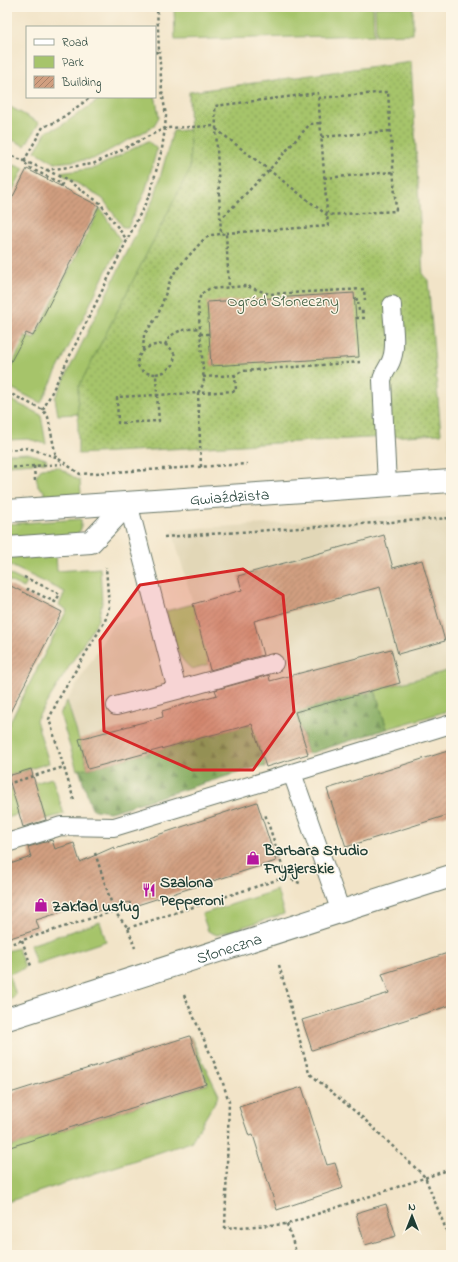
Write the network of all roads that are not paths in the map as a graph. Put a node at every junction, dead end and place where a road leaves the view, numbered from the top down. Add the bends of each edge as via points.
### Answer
1 (392, 305) dead end
2 (451, 481) edge
3 (387, 485) junction
4 (128, 503) junction
5 (7, 511) edge
6 (7, 548) edge
7 (274, 663) dead end
8 (178, 690) junction
9 (116, 706) dead end
10 (451, 724) edge
11 (292, 773) junction
12 (7, 843) edge
13 (451, 876) edge
14 (341, 912) junction
15 (7, 1019) edge

1 - 3 lane via 394,351 382,380
2 - 3 street, Gwiaździsta
3 - 4 street, Gwiaździsta
4 - 5 street, Gwiaździsta
4 - 6 street via 91,542
4 - 8 lane
7 - 8 lane
8 - 9 lane
10 - 11 lane
11 - 12 lane via 114,827 61,826
11 - 14 lane
13 - 14 street, Słoneczna
14 - 15 street, Słoneczna

